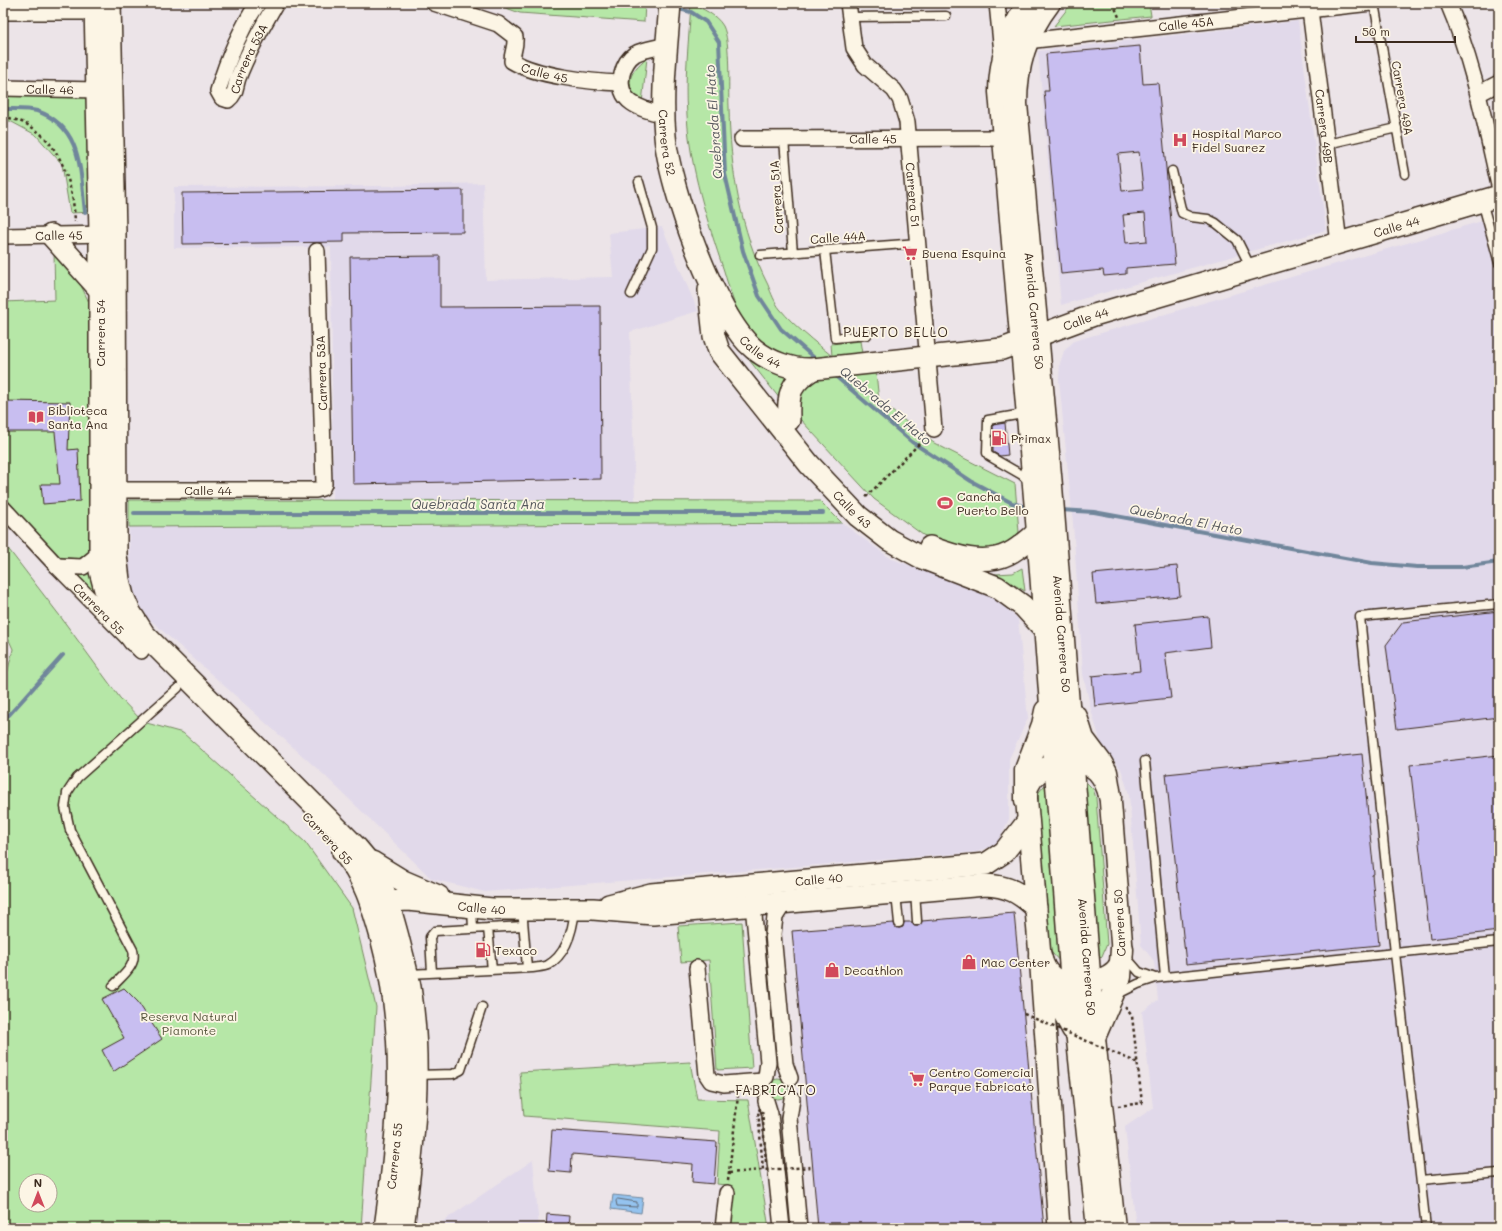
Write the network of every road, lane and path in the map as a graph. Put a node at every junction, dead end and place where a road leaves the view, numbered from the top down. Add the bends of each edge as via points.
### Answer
1 (258, 3) edge
2 (276, 3) edge
3 (434, 3) edge
4 (997, 3) edge
5 (1028, 3) edge
6 (1049, 3) edge
7 (1371, 3) edge
8 (1374, 3) edge
9 (1448, 3) edge
10 (100, 6) edge
11 (849, 10) edge
12 (1310, 10) junction
13 (3, 12) edge
14 (670, 12) edge
15 (946, 16) dead end
16 (1026, 40) junction
17 (667, 45) junction
18 (1003, 60) junction
19 (620, 83) junction
20 (1499, 83) edge
21 (3, 88) edge
22 (97, 90) junction
23 (1478, 94) junction
24 (664, 115) junction
25 (3, 117) edge
26 (1397, 128) junction
27 (908, 138) junction
28 (1005, 138) junction
29 (742, 139) dead end
30 (784, 139) junction
31 (1327, 144) junction
32 (1172, 171) dead end
33 (1405, 174) dead end
34 (639, 182) dead end
35 (1499, 185) edge
36 (1491, 199) edge
37 (108, 234) junction
38 (51, 235) junction
39 (75, 235) junction
40 (3, 236) edge
41 (918, 243) junction
42 (1339, 243) junction
43 (825, 250) junction
44 (317, 252) dead end
45 (793, 253) junction
46 (760, 255) dead end
47 (1499, 263) edge
48 (1251, 269) junction
49 (708, 275) junction
50 (100, 290) junction
51 (631, 294) dead end
52 (713, 327) junction
53 (867, 335) dead end
54 (1030, 338) junction
55 (928, 357) junction
56 (813, 369) junction
57 (1027, 408) junction
58 (789, 420) junction
59 (930, 433) joint
60 (1042, 487) junction
61 (107, 490) junction
62 (316, 490) joint
63 (866, 497) dead end
64 (3, 508) edge
65 (1043, 526) junction
66 (100, 553) junction
67 (57, 566) junction
68 (1499, 604) edge
69 (1045, 630) junction
70 (142, 642) junction
71 (1057, 679) junction
72 (178, 688) junction
73 (1145, 761) dead end
74 (1064, 763) junction
75 (1110, 796) junction
76 (1026, 800) junction
77 (1028, 822) junction
78 (365, 857) junction
79 (759, 885) junction
80 (905, 892) junction
81 (380, 901) junction
82 (784, 903) junction
83 (753, 905) junction
84 (465, 906) junction
85 (1036, 908) junction
86 (584, 909) junction
87 (522, 917) junction
88 (917, 921) dead end
89 (899, 923) dead end
90 (488, 928) junction
91 (473, 929) junction
92 (399, 941) junction
93 (1499, 942) edge
94 (1122, 949) junction
95 (1395, 954) junction
96 (1040, 956) junction
97 (527, 968) junction
98 (697, 968) dead end
99 (492, 970) junction
100 (432, 973) junction
101 (408, 974) junction
102 (1160, 978) junction
103 (1081, 984) junction
104 (113, 986) dead end
105 (1118, 1002) junction
106 (482, 1007) dead end
107 (1024, 1014) dead end
108 (1086, 1039) junction
109 (1138, 1063) junction
110 (415, 1075) junction
111 (790, 1078) junction
112 (764, 1079) junction
113 (740, 1083) junction
114 (792, 1099) junction
115 (766, 1101) junction
116 (1117, 1106) dead end
117 (766, 1162) dead end
118 (812, 1167) dead end
119 (763, 1170) junction
120 (729, 1173) junction
121 (1499, 1173) edge
122 (1421, 1180) junction
123 (727, 1193) joint
124 (385, 1228) edge
125 (403, 1228) edge
126 (723, 1228) edge
127 (782, 1228) edge
128 (799, 1228) edge
129 (1059, 1228) edge
130 (1098, 1228) edge
131 (1114, 1228) edge
132 (1426, 1228) edge

1 - 2 street, Carrera 53A via 240,33 218,91 222,98 228,100 233,96 249,51
3 - 19 street, Calle 45 via 498,24 515,37 516,47 512,61 520,66 564,77
4 - 18 street
5 - 18 main road, Avenida Carrera 50 via 1009,38
6 - 16 main road, Avenida Carrera 50
7 - 12 street, Calle 45A
8 - 26 lane, Carrera 49A
9 - 23 street via 1460,33
10 - 13 street
10 - 22 main road, Carrera 54
10 - 37 main road, Carrera 54
11 - 15 lane
11 - 27 street, Carrera 51 via 854,48 865,64 894,90 900,99 907,122
12 - 16 street, Calle 45A
12 - 31 street, Carrera 49B
14 - 17 main road, Carrera 52
16 - 54 main road, Avenida Carrera 50 via 1018,71 1016,104
17 - 19 street via 634,54 624,63
17 - 24 main road, Carrera 52
18 - 28 main road, Avenida Carrera 50 via 1000,92
19 - 24 street via 620,89 627,100 642,109
20 - 23 street
21 - 22 street, Calle 46
22 - 37 main road, Carrera 54
23 - 35 street
24 - 49 main road, Carrera 52 via 666,145 674,182
25 - 39 path via 34,129 50,142 61,158 74,197
26 - 31 lane
26 - 33 lane, Carrera 49A
27 - 28 street, Calle 45
27 - 30 street, Calle 45
27 - 41 street, Carrera 51
28 - 54 main road, Avenida Carrera 50
29 - 30 street, Calle 45
30 - 45 lane, Carrera 51A
31 - 42 street, Carrera 49B
32 - 48 lane via 1182,213 1208,219 1237,240
34 - 51 lane via 652,228 652,248
36 - 42 main road, Calle 44
36 - 47 lane
37 - 39 street, Calle 45
37 - 50 main road, Carrera 54
37 - 61 main road, Carrera 54
38 - 39 street, Calle 45
38 - 40 street, Calle 45
38 - 50 main road
41 - 43 lane, Calle 44A
41 - 55 street, Carrera 51
42 - 48 main road, Calle 44
43 - 45 lane, Calle 44A
43 - 53 lane via 835,338
44 - 62 street, Carrera 53A via 324,484
45 - 46 lane, Calle 44A
48 - 54 main road, Calle 44 via 1094,315
49 - 52 main road, Calle 43
49 - 56 main road, Calle 44 via 733,325 754,348 777,362
50 - 61 main road, Carrera 54
52 - 58 main road, Calle 43
52 - 69 main road, Calle 43 via 717,345 723,356 808,464 858,516 889,540 922,558 997,587 1023,606
54 - 55 main road, Calle 44 via 990,351
54 - 57 main road, Avenida Carrera 50
54 - 60 main road, Avenida Carrera 50
55 - 56 main road, Calle 44
55 - 59 street, Carrera 51
56 - 58 main road via 798,379 790,392
57 - 60 main road, Avenida Carrera 50
57 - 60 lane via 1017,415 988,420 987,453
58 - 65 main road, Calle 43 via 861,502 888,524 920,542 956,556 980,559 1008,554
59 - 63 path
60 - 65 main road, Avenida Carrera 50
61 - 62 street, Calle 44
61 - 66 main road, Carrera 54
61 - 70 main road, Carrera 54 via 119,580
64 - 67 street, Carrera 55
65 - 69 main road, Avenida Carrera 50
65 - 71 main road, Avenida Carrera 50
66 - 67 street, Carrera 55 via 83,566
66 - 70 main road, Carrera 54 via 102,584 109,605
67 - 70 street, Carrera 55
68 - 95 lane via 1360,617
69 - 71 main road, Avenida Carrera 50
70 - 72 main road, Carrera 55
70 - 78 main road, Carrera 55
71 - 74 main road, Avenida Carrera 50
71 - 75 main road via 1080,733 1106,772
71 - 76 main road via 1026,770
72 - 81 main road, Carrera 55 via 344,852
72 - 104 lane via 77,778 67,793 65,807 70,830 135,958 133,965
73 - 102 lane
74 - 75 main road, Carrera 50 via 1084,762 1093,767 1105,781
74 - 76 main road via 1044,768 1034,775 1028,786
74 - 103 main road, Avenida Carrera 50
75 - 94 main road, Carrera 50
76 - 77 main road
77 - 79 main road, Calle 40 via 1004,852 986,864
77 - 85 main road
78 - 81 main road, Carrera 55 via 382,883
78 - 84 main road via 403,881
79 - 83 street
79 - 86 main road, Calle 40 via 651,894
80 - 82 main road, Calle 40
80 - 85 main road, Calle 40 via 1001,886 1017,892
80 - 88 lane
80 - 89 lane
81 - 84 main road, Calle 40 via 414,900
81 - 92 main road, Carrera 55
81 - 124 main road, Carrera 55 via 398,1033 399,1076 396,1148
82 - 83 main road, Calle 40
82 - 111 street via 776,917 773,934 784,1064
83 - 86 main road, Calle 40 via 653,914
83 - 112 street via 768,1062
84 - 87 main road, Calle 40
84 - 91 lane
84 - 92 main road via 426,908 414,912 403,924
85 - 96 main road
86 - 87 main road, Calle 40
86 - 97 lane via 569,939 548,965
87 - 90 lane
87 - 97 lane
90 - 91 lane
90 - 99 lane
91 - 100 lane via 432,933
92 - 101 main road, Carrera 55
93 - 95 lane
94 - 102 lane via 1135,969 1149,977
94 - 103 main road, Carrera 50 via 1120,964 1115,972 1101,980
94 - 105 main road
95 - 102 lane
95 - 122 lane
96 - 103 main road via 1050,976 1058,981
96 - 108 main road via 1048,983
96 - 129 main road
97 - 99 lane
98 - 113 street via 708,1075 711,1081 717,1083
99 - 100 lane
100 - 101 lane
101 - 110 main road, Carrera 55 via 413,1014
102 - 105 lane via 1128,988
103 - 108 main road, Avenida Carrera 50
105 - 108 main road
105 - 109 path via 1132,1016
106 - 110 lane via 461,1070 453,1074
107 - 109 path, bridge
108 - 130 main road, Avenida Carrera 50
108 - 131 main road, Avenida Carrera 50
109 - 116 path via 1142,1103
110 - 125 main road, Carrera 55 via 414,1139
111 - 112 street via 786,1074 776,1072
111 - 114 street via 795,1088
112 - 113 street
112 - 115 street via 761,1092
113 - 120 path
114 - 115 street via 782,1105
114 - 128 street via 789,1118
115 - 127 street via 770,1114
117 - 119 path, bridge via 762,1109 758,1110
118 - 119 path, bridge
119 - 120 path
120 - 123 path
121 - 122 lane
122 - 132 lane
123 - 126 street

